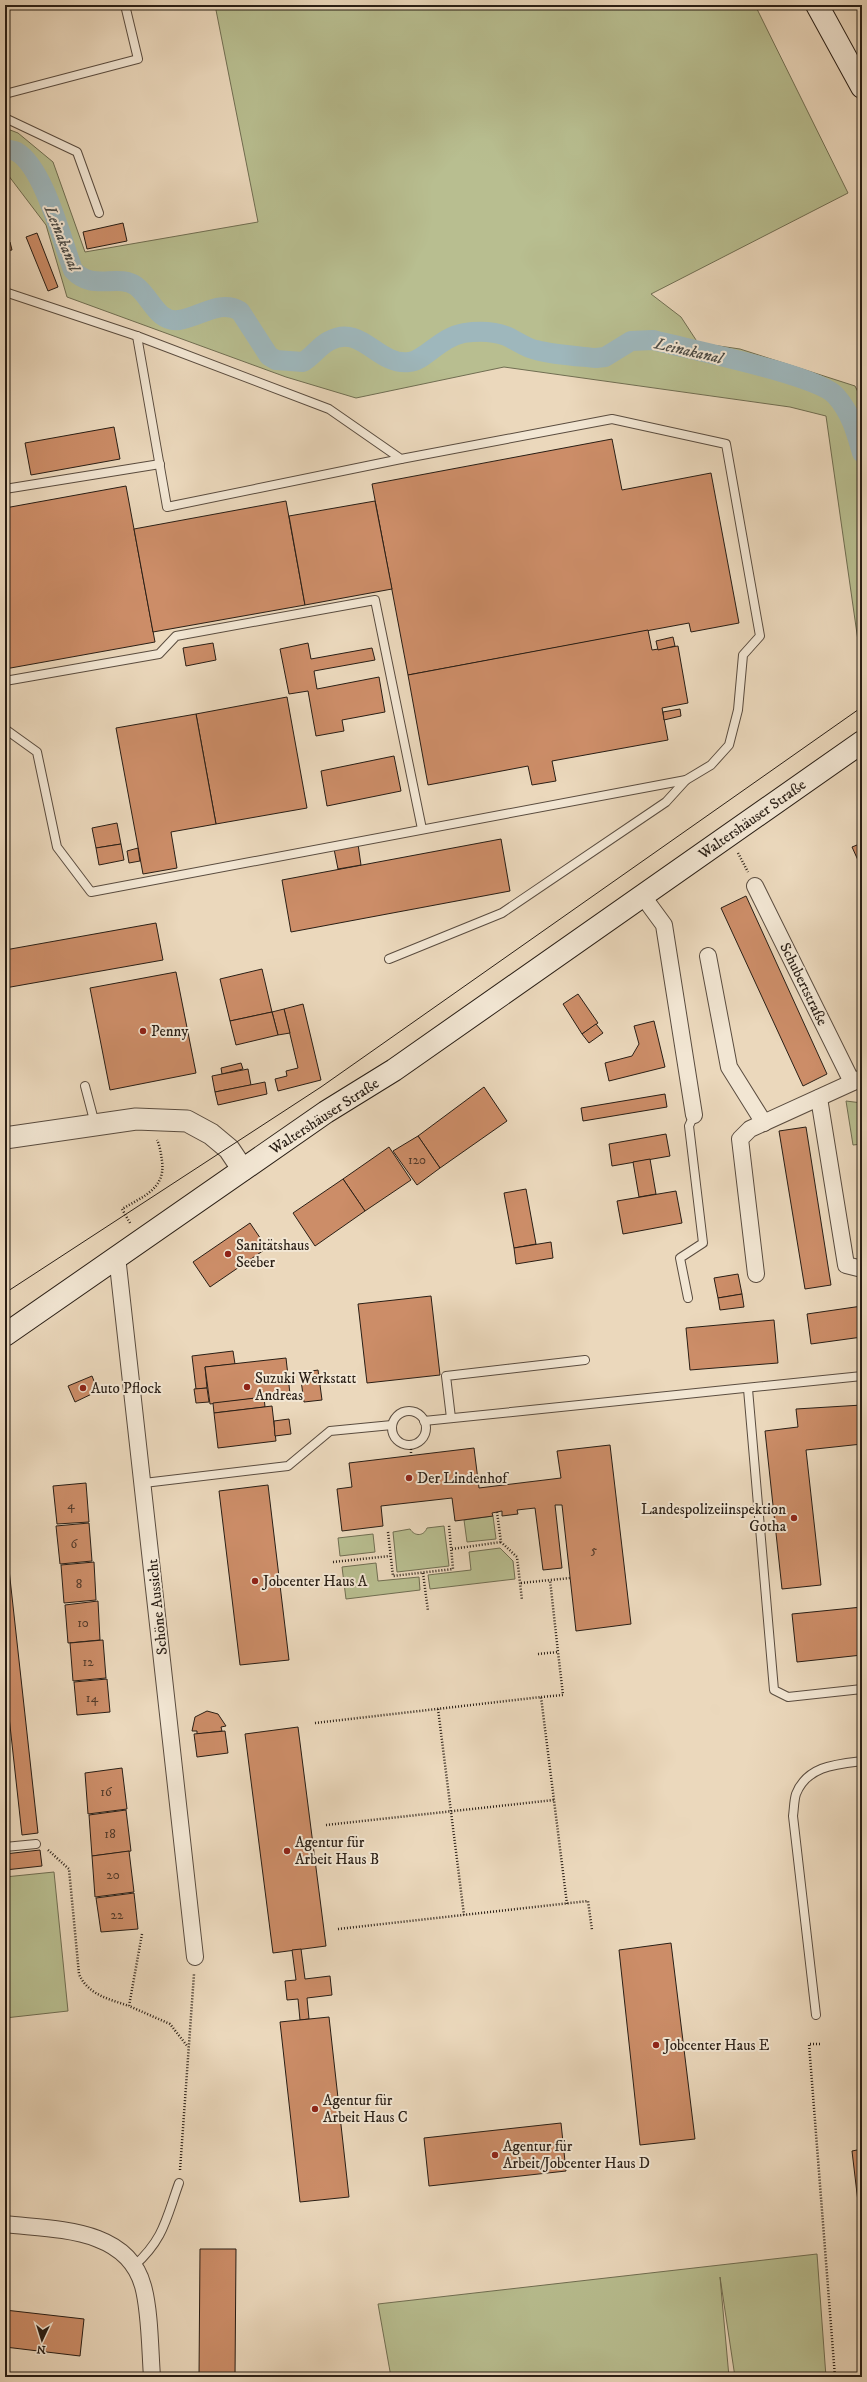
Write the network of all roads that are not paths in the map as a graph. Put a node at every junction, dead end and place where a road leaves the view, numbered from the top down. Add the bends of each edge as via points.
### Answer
1 (125, 5) edge
2 (817, 5) edge
3 (862, 87) edge
4 (5, 94) edge
5 (5, 118) edge
6 (99, 214) dead end
7 (5, 292) edge
8 (137, 336) junction
9 (401, 459) junction
10 (160, 464) junction
11 (5, 489) edge
12 (5, 681) edge
13 (5, 729) edge
14 (862, 742) edge
15 (686, 780) junction
16 (422, 829) junction
17 (755, 886) road end
18 (642, 895) junction
19 (708, 956) dead end
20 (389, 959) dead end
21 (857, 1080) edge
22 (85, 1086) dead end
23 (819, 1098) junction
24 (694, 1115) joint
25 (764, 1123) junction
26 (95, 1125) junction
27 (5, 1138) edge
28 (243, 1170) junction
29 (118, 1256) junction
30 (862, 1269) edge
31 (756, 1274) dead end
32 (688, 1298) dead end
33 (5, 1335) edge
34 (584, 1360) dead end
35 (862, 1376) edge
36 (748, 1388) junction
37 (451, 1418) junction
38 (424, 1421) junction
39 (392, 1425) junction
40 (144, 1483) junction
41 (862, 1689) edge
42 (862, 1761) edge
43 (36, 1844) road end
44 (5, 1847) edge
45 (195, 1957) road end
46 (816, 2015) dead end
47 (179, 2183) road end
48 (5, 2224) edge
49 (134, 2266) junction
50 (152, 2377) edge

1 - 4 lane via 138,59
2 - 3 main road
5 - 6 lane via 77,152
7 - 8 lane
8 - 9 lane via 329,409
8 - 10 lane
9 - 10 lane via 168,506
9 - 15 lane via 612,419 726,444 760,636 743,655 738,710 729,745 711,765
10 - 11 lane
12 - 16 lane via 159,654 176,636 375,600
13 - 16 lane via 37,752 57,847 91,892
14 - 18 main road, Waltershäuser Straße
15 - 16 lane
15 - 20 lane via 666,802 502,913
17 - 21 street, Schubertstraße
18 - 24 street via 664,925
18 - 28 main road, Waltershäuser Straße via 394,1070 326,1112
19 - 25 street via 729,1067
21 - 23 street, Schubertstraße
22 - 26 lane
23 - 25 street, Schubertstraße
23 - 30 street via 846,1265
24 - 32 lane via 689,1126 704,1243 680,1258
25 - 31 street, Schubertstraße via 750,1129 740,1139
26 - 27 street
26 - 28 street via 150,1119 187,1121 211,1134 229,1149
28 - 29 main road, Waltershäuser Straße
29 - 33 main road, Waltershäuser Straße
29 - 40 street, Schöne Aussicht
34 - 37 lane via 446,1376
35 - 36 lane
36 - 37 lane
36 - 41 lane via 774,1690 788,1697
37 - 38 lane
38 - 39 lane via 412,1411 402,1412 395,1417
38 - 39 lane via 425,1434 419,1442 410,1446 400,1443 393,1436
39 - 40 lane via 330,1431 288,1466
40 - 45 street, Schöne Aussicht
42 - 46 lane via 836,1764 811,1772 796,1794 793,1816
43 - 44 lane
47 - 49 lane via 164,2226 151,2250
48 - 49 street via 87,2234 118,2248
49 - 50 street via 143,2285

